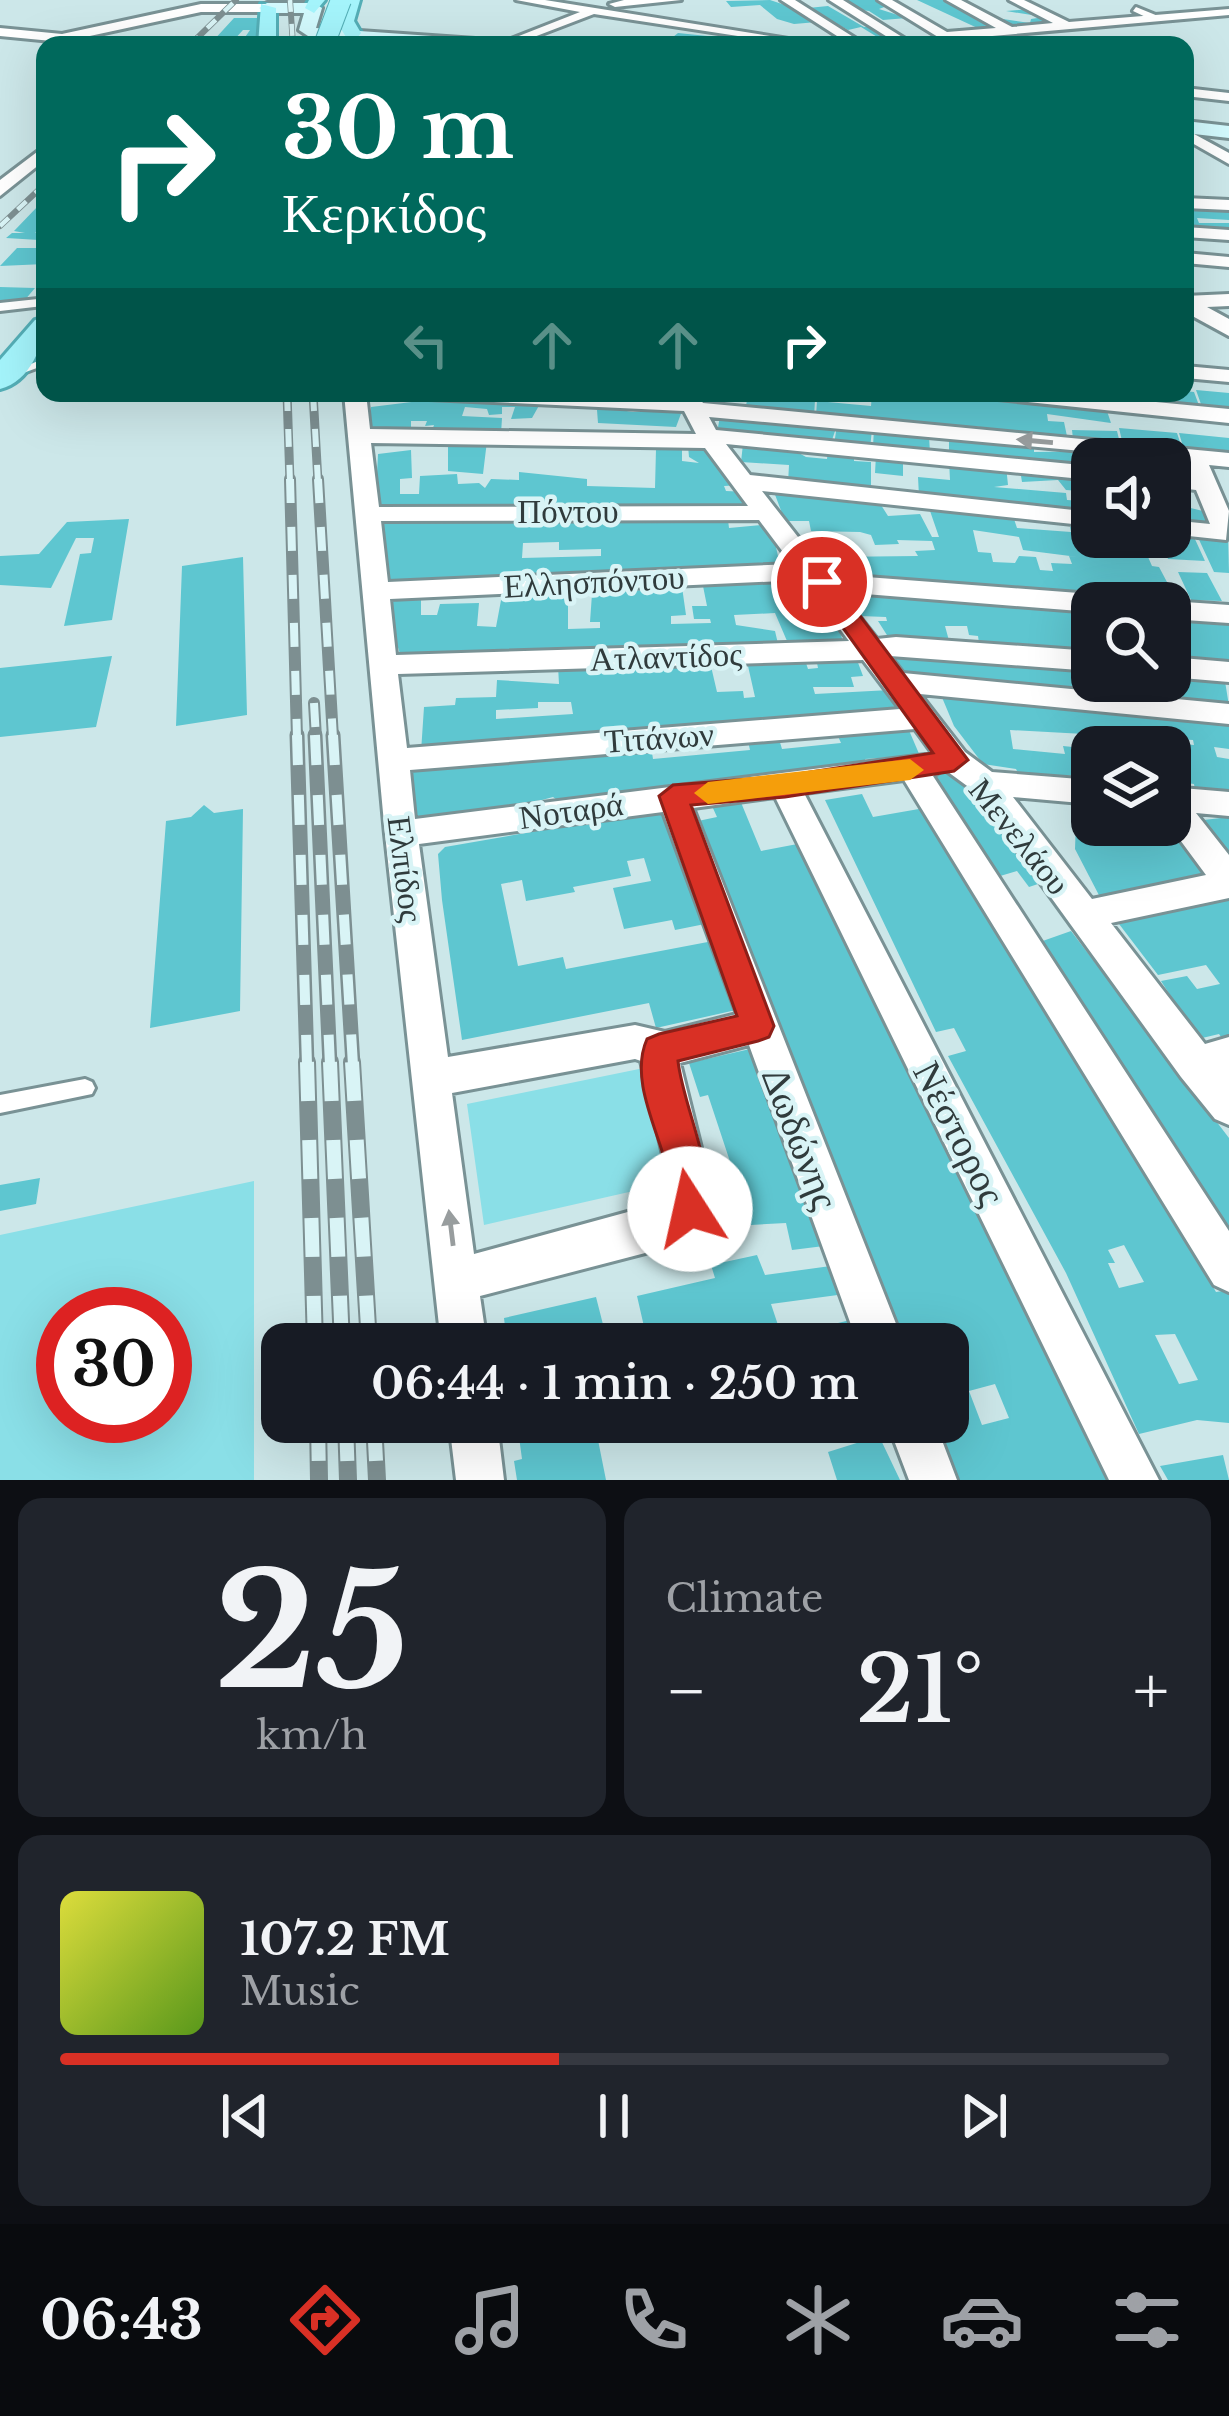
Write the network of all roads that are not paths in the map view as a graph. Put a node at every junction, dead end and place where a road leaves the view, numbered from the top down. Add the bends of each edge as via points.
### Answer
1 (341, 0) edge
2 (352, 0) edge
3 (521, 0) edge
4 (675, 0) edge
5 (787, 0) edge
6 (835, 0) edge
7 (884, 0) edge
8 (952, 0) edge
9 (320, 3) edge
10 (646, 3) edge
11 (1021, 3) edge
12 (1054, 3) dead end
13 (1223, 4) edge
14 (253, 5) edge
15 (569, 5) edge
16 (1136, 9) junction
17 (181, 13) junction
18 (589, 13) junction
19 (1053, 18) junction
20 (1155, 18) junction
21 (644, 22) junction
22 (1068, 26) junction
23 (1011, 31) junction
24 (0, 32) edge
25 (176, 32) dead end
26 (41, 36) edge
27 (72, 36) edge
28 (264, 36) edge
29 (328, 36) edge
30 (330, 36) edge
31 (332, 36) edge
32 (526, 36) edge
33 (750, 36) edge
34 (843, 36) edge
35 (893, 36) edge
36 (946, 36) joint
37 (1194, 93) edge
38 (1229, 97) edge
39 (1194, 130) edge
40 (1229, 132) edge
41 (1194, 136) edge
42 (36, 157) edge
43 (36, 159) edge
44 (1229, 159) edge
45 (0, 163) edge
46 (0, 190) edge
47 (1194, 203) edge
48 (1229, 205) edge
49 (1194, 233) edge
50 (1229, 236) edge
51 (1194, 259) edge
52 (1229, 262) edge
53 (1229, 300) edge
54 (1194, 302) edge
55 (0, 307) edge
56 (36, 308) edge
57 (1194, 308) edge
58 (36, 315) edge
59 (36, 320) edge
60 (1229, 329) edge
61 (0, 348) edge
62 (36, 365) edge
63 (1194, 373) edge
64 (1229, 376) edge
65 (1, 380) edge
66 (356, 402) edge
67 (530, 402) edge
68 (1088, 402) edge
69 (1229, 416) edge
70 (699, 417) edge
71 (358, 436) junction
72 (1194, 456) junction
73 (1229, 460) edge
74 (1071, 470) edge
75 (746, 482) junction
76 (1191, 482) edge
77 (1204, 484) junction
78 (769, 513) junction
79 (367, 514) junction
80 (1071, 517) edge
81 (1191, 529) edge
82 (1228, 533) edge
83 (818, 576) junction
84 (374, 591) junction
85 (1071, 601) edge
86 (1191, 611) edge
87 (1229, 614) edge
88 (870, 650) junction
89 (1071, 659) edge
90 (382, 664) junction
91 (1191, 669) edge
92 (1229, 672) edge
93 (897, 682) junction
94 (1229, 714) edge
95 (926, 718) junction
96 (393, 760) junction
97 (954, 760) junction
98 (913, 769) junction
99 (985, 783) junction
100 (785, 786) junction
101 (1071, 790) edge
102 (673, 796) junction
103 (1191, 802) edge
104 (1229, 804) edge
105 (1191, 830) edge
106 (401, 834) junction
107 (1229, 882) edge
108 (1084, 915) junction
109 (758, 1026) junction
110 (659, 1050) junction
111 (1212, 1059) edge
112 (433, 1078) junction
113 (86, 1088) dead end
114 (0, 1103) edge
115 (1229, 1106) edge
116 (1229, 1270) edge
117 (457, 1280) junction
118 (462, 1323) edge
119 (872, 1323) edge
120 (476, 1443) edge
121 (919, 1443) edge
122 (480, 1480) edge
123 (933, 1480) edge
124 (1136, 1480) edge

1 - 30 main road, bridge
2 - 31 main road
3 - 15 street
4 - 10 street
5 - 34 street
6 - 35 street
7 - 36 street
8 - 23 street
9 - 14 main road
9 - 29 main road
10 - 15 street
10 - 21 street
11 - 12 street
11 - 19 street
13 - 16 street
13 - 20 street
14 - 17 street
14 - 28 main road
15 - 18 street
16 - 19 street
16 - 20 street
17 - 25 street via 191,18
17 - 27 street
18 - 21 street
18 - 32 street
19 - 22 street
20 - 22 street
21 - 33 street via 689,18
22 - 23 street
23 - 36 street
24 - 26 street
37 - 38 street
39 - 40 main road
41 - 44 street
42 - 45 street
43 - 46 street
47 - 48 street
49 - 50 street
51 - 52 street
53 - 54 street
55 - 56 street
57 - 60 street
58 - 61 main road
59 - 65 main road
62 - 65 lane
63 - 64 street
66 - 71 street, Ελπίδος
67 - 70 street
68 - 69 street
70 - 71 street
72 -> 70 street
70 - 74 street
70 - 75 street, Μενελάου
71 - 79 street, Ελπίδος
72 - 73 street
72 - 77 street
75 - 78 street, Μενελάου
75 - 80 street
76 - 77 street
77 - 82 street
78 - 79 street, Πόντου
78 - 83 street, Μενελάου
79 - 84 street, Ελπίδος
81 - 82 street
83 - 84 street, Ελλησπόντου
83 - 85 street, Ελλησπόντου
83 - 88 street, Μενελάου
84 - 90 street, Ελπίδος
86 - 87 street
88 - 89 street, Ατλαντίδος
88 - 90 street, Ατλαντίδος
88 - 93 street, Μενελάου
90 - 96 street, Ελπίδος
91 - 92 street
93 - 94 street
93 - 95 street, Μενελάου
95 - 96 street, Τιτάνων
95 - 97 street, Μενελάου
96 - 106 street, Ελπίδος
97 - 98 street, Νοταρά
97 - 99 street, Μενελάου
98 - 100 street, Νοταρά
98 - 116 street
99 - 101 street
99 - 108 street, Μενελάου
100 - 102 street, Νοταρά
100 - 124 street, Νέστορος
102 - 106 street, Νοταρά
102 - 109 street, Δωδώνης
103 - 104 street
105 - 107 street
106 - 112 street, Ελπίδος
107 - 108 street
108 - 111 street, Μενελάου
109 - 110 street
109 - 119 street, Δωδώνης
110 - 112 street via 635,1042
110 - 117 street via 690,1186 686,1215
111 - 115 street, Μενελάου
117 -> 112 street, Ελπίδος
113 - 114 lane
117 - 118 street, Ελπίδος
120 - 122 street
121 - 123 street

